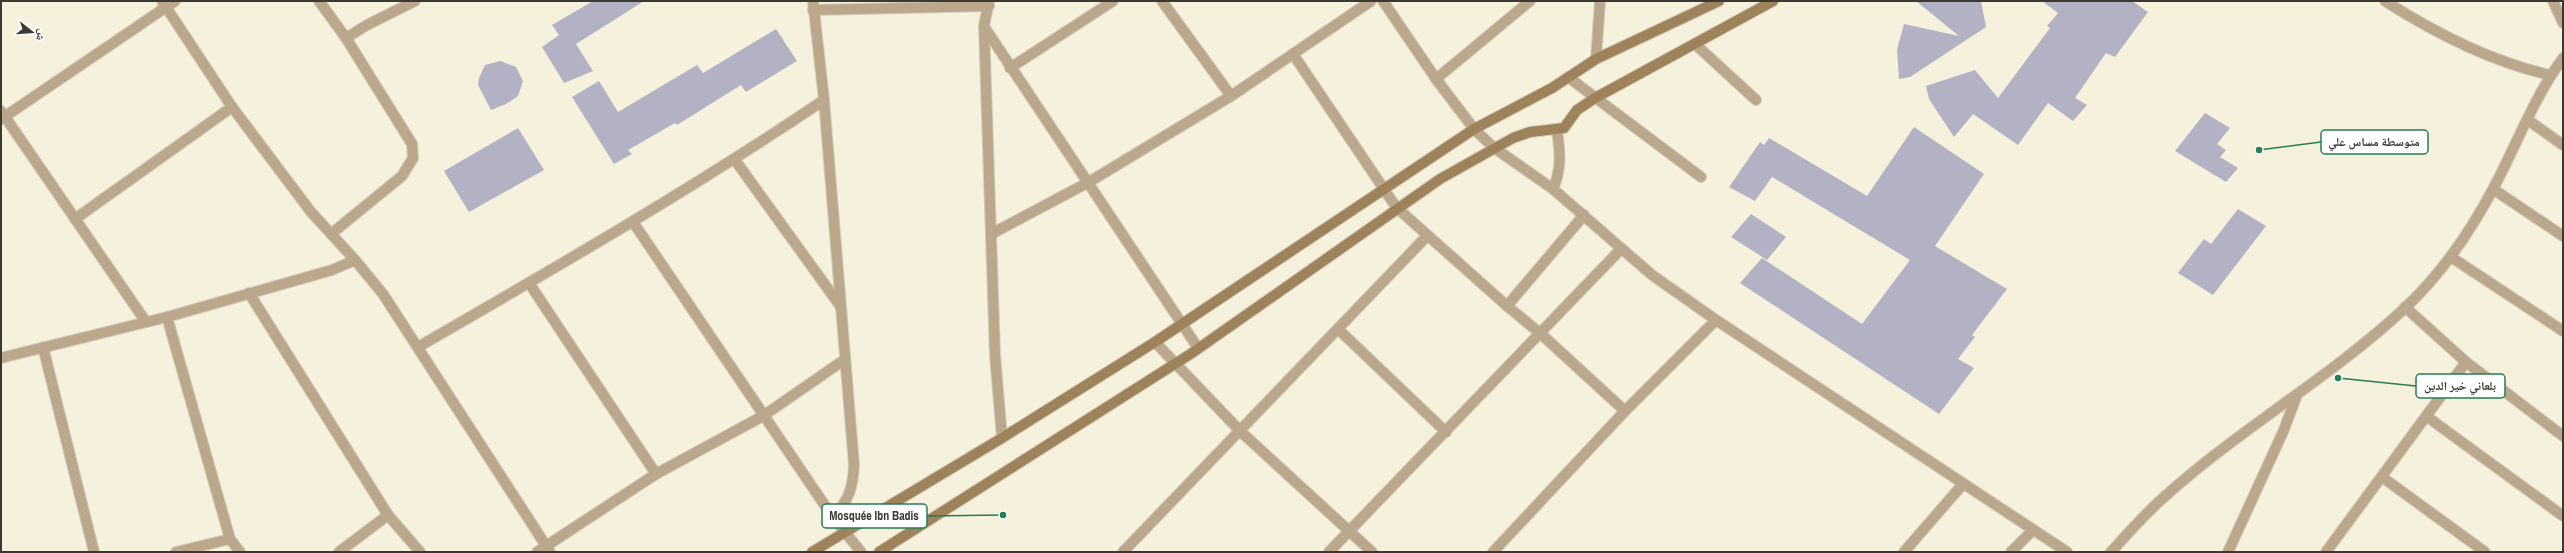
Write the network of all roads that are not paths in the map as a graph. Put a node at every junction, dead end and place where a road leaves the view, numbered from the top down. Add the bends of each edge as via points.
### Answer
1 (175, 1) edge
2 (319, 1) edge
3 (415, 1) edge
4 (1113, 1) edge
5 (1162, 1) edge
6 (1372, 1) edge
7 (1383, 1) edge
8 (1530, 1) edge
9 (1600, 1) edge
10 (1719, 1) edge
11 (1774, 1) edge
12 (2385, 1) edge
13 (2553, 1) edge
14 (989, 3) edge
15 (164, 4) edge
16 (813, 5) edge
17 (2563, 23) edge
18 (984, 26) junction
19 (346, 38) junction
20 (1696, 44) junction
21 (1293, 54) junction
22 (2563, 58) edge
23 (1596, 59) junction
24 (1010, 68) junction
25 (2550, 75) junction
26 (1568, 77) junction
27 (1436, 79) junction
28 (1231, 96) junction
29 (1595, 98) junction
30 (824, 100) junction
31 (1756, 100) dead end
32 (232, 107) junction
33 (2, 115) edge
34 (2528, 120) junction
35 (1474, 129) junction
36 (1557, 130) junction
37 (2563, 145) edge
38 (1493, 147) junction
39 (735, 160) junction
40 (1701, 178) dead end
41 (1089, 182) junction
42 (1384, 189) junction
43 (1553, 189) junction
44 (2493, 189) junction
45 (1396, 207) junction
46 (1584, 215) junction
47 (75, 219) junction
48 (633, 222) junction
49 (993, 233) junction
50 (331, 234) junction
51 (1427, 236) junction
52 (2563, 236) edge
53 (1621, 249) junction
54 (2451, 257) junction
55 (355, 260) junction
56 (529, 283) junction
57 (249, 293) junction
58 (1507, 306) junction
59 (841, 307) junction
60 (2405, 307) junction
61 (167, 317) junction
62 (1716, 320) junction
63 (146, 322) junction
64 (1182, 324) junction
65 (1338, 329) junction
66 (2563, 331) edge
67 (1541, 334) junction
68 (1155, 342) junction
69 (43, 347) junction
70 (418, 347) junction
71 (1198, 348) junction
72 (1, 358) edge
73 (844, 360) junction
74 (2466, 362) junction
75 (1173, 363) junction
76 (2297, 395) junction
77 (1625, 411) junction
78 (764, 416) junction
79 (2426, 416) junction
80 (1240, 431) junction
81 (1446, 432) junction
82 (2563, 436) edge
83 (1002, 438) junction
84 (656, 474) junction
85 (2382, 477) junction
86 (1963, 484) junction
87 (388, 515) junction
88 (832, 516) junction
89 (2563, 516) edge
90 (1348, 531) junction
91 (2032, 531) junction
92 (843, 532) junction
93 (230, 539) junction
94 (548, 549) edge
95 (1127, 551) edge
96 (94, 552) edge
97 (176, 552) edge
98 (240, 552) edge
99 (339, 552) edge
100 (420, 552) edge
101 (537, 552) edge
102 (812, 552) edge
103 (861, 552) edge
104 (878, 552) edge
105 (1329, 552) edge
106 (1372, 552) edge
107 (1493, 552) edge
108 (1904, 552) edge
109 (2011, 552) edge
110 (2067, 552) edge
111 (2111, 552) edge
112 (2228, 552) edge
113 (2326, 552) edge
114 (2485, 552) edge

1 - 15 street
2 - 19 street
3 - 19 street
4 - 24 street
5 - 28 street
6 - 21 street
7 - 27 street
8 - 27 street
9 - 23 street
10 - 23 street
11 - 20 street
12 - 25 street via 2446,36 2497,59
13 - 17 street
14 - 16 street
14 - 18 street
15 - 32 street
15 - 33 street
16 - 30 street
18 - 24 street
18 - 49 street
19 - 50 street via 412,144 413,158 402,176
20 - 29 street
20 - 31 street
21 - 28 street
21 - 42 street
22 - 25 street
23 - 26 street
24 - 41 street
25 - 34 street
26 - 29 street
26 - 35 street
27 - 35 street
28 - 41 street
29 - 36 street via 1578,110 1564,128
29 - 40 street
30 - 39 street
30 - 59 street
32 - 47 street
32 - 50 street
33 - 47 street
34 - 37 street
34 - 44 street
35 - 38 street
35 - 42 street
36 - 38 street via 1524,133
36 - 43 street via 1561,159 1559,175
38 - 43 street
38 - 45 street
39 - 48 street
39 - 59 street
41 - 49 street
41 - 64 street
42 - 45 street
42 - 64 street
43 - 46 street
44 - 52 street
44 - 54 street
45 - 51 street
45 - 71 street
46 - 53 street
46 - 58 street
47 - 63 street
48 - 56 street
48 - 78 street
49 - 83 street via 995,355
50 - 55 street
51 - 58 street
51 - 65 street
53 - 62 street
53 - 67 street
54 - 60 street
54 - 66 street
55 - 57 street via 332,270
55 - 70 street via 379,288
56 - 70 street
56 - 84 street
57 - 61 street
57 - 87 street
58 - 67 street
59 - 73 street
60 - 74 street
60 - 76 street
61 - 63 street
61 - 93 street
62 - 77 street
62 - 86 street
63 - 69 street
64 - 68 street
64 - 71 street
65 - 80 street
65 - 81 street
67 - 77 street
67 - 81 street
68 - 75 street
68 - 83 street
69 - 72 street
69 - 96 street
70 - 94 street
71 - 75 street
73 - 78 street
73 - 88 street via 854,465 853,481 849,496 840,510
74 - 79 street
74 - 82 street
75 - 80 street
75 - 104 street
76 - 111 street via 2163,498
76 - 112 street via 2283,432
77 - 107 street
78 - 84 street
78 - 88 street
79 - 85 street
79 - 89 street
80 - 90 street
80 - 95 street
81 - 90 street
83 - 92 street
84 - 94 street
85 - 113 street
85 - 114 street
86 - 91 street
86 - 108 street
87 - 99 street
87 - 100 street
88 - 92 street
90 - 105 street
90 - 106 street
91 - 109 street
91 - 110 street
92 - 102 street
92 - 103 street
93 - 97 street
93 - 98 street
94 - 101 street

